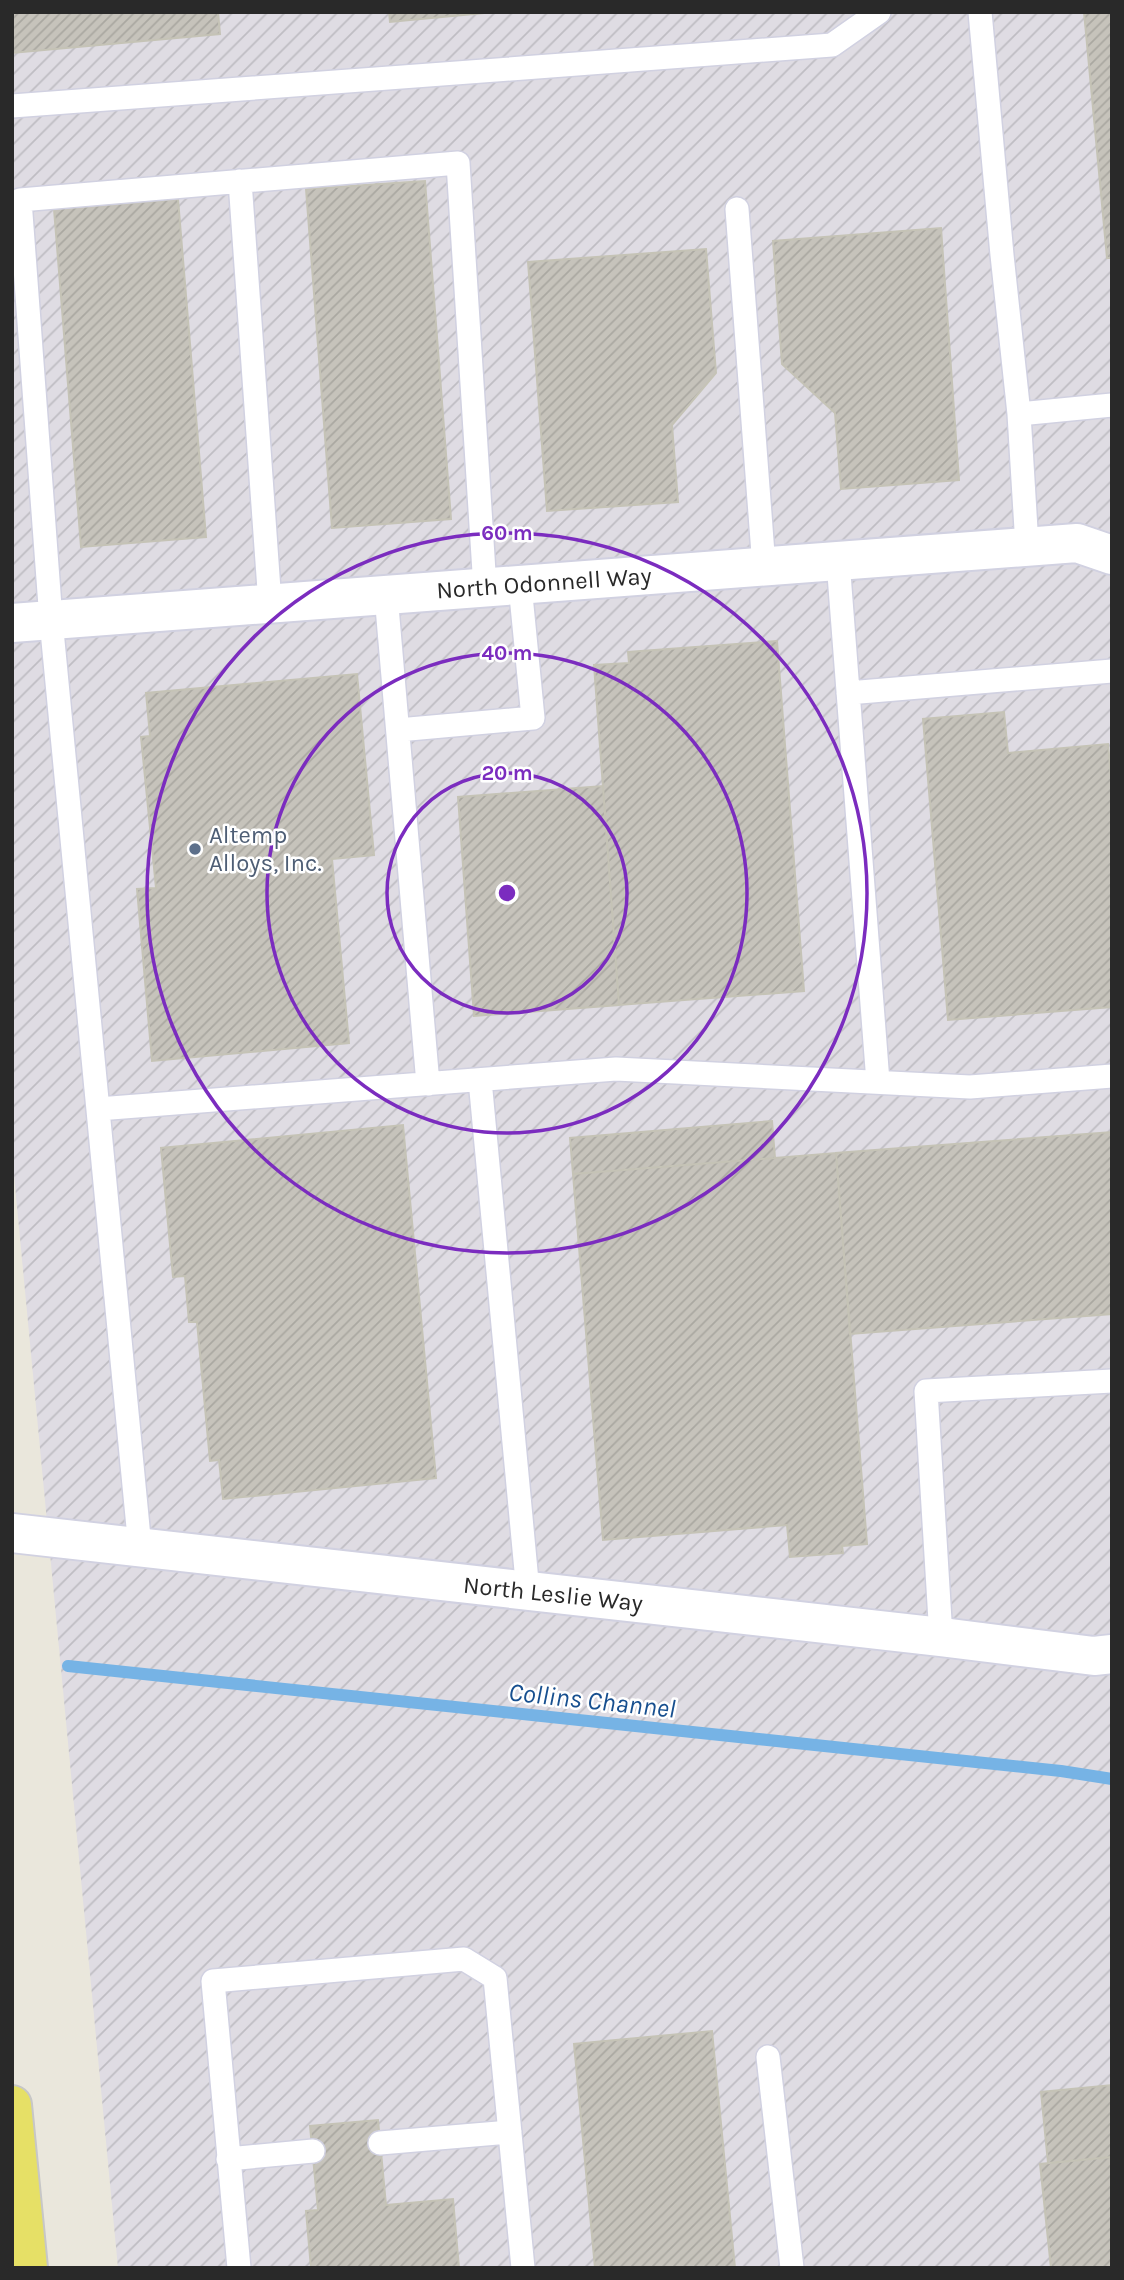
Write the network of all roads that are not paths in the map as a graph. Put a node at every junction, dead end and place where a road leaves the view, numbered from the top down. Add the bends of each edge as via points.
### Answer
1 (879, 12) edge
2 (980, 12) edge
3 (12, 106) edge
4 (240, 181) junction
5 (16, 200) edge
6 (737, 209) dead end
7 (1112, 405) edge
8 (1019, 414) junction
9 (1027, 547) junction
10 (1094, 549) edge
11 (838, 561) junction
12 (764, 567) junction
13 (502, 587) junction
14 (386, 595) junction
15 (270, 604) junction
16 (51, 620) junction
17 (12, 623) edge
18 (1112, 671) edge
19 (848, 693) junction
20 (398, 730) junction
21 (1112, 1076) edge
22 (480, 1080) junction
23 (878, 1082) junction
24 (428, 1084) junction
25 (98, 1109) junction
26 (1112, 1381) edge
27 (12, 1533) edge
28 (139, 1548) junction
29 (528, 1592) junction
30 (941, 1637) junction
31 (1103, 1655) edge
32 (768, 2057) dead end
33 (12, 2105) edge
34 (510, 2133) junction
35 (380, 2143) dead end
36 (313, 2151) dead end
37 (229, 2159) junction
38 (28, 2268) edge
39 (239, 2268) edge
40 (523, 2268) edge
41 (792, 2268) edge

1 - 3 lane via 832,45
2 - 8 lane
4 - 5 lane
4 - 13 lane via 458,163
4 - 15 lane
5 - 16 lane
6 - 12 lane
7 - 8 lane
8 - 9 lane
9 - 10 street, North Odonnell Way
9 - 11 street, North Odonnell Way
11 - 12 street, North Odonnell Way
11 - 19 lane
12 - 13 street, North Odonnell Way
13 - 14 street, North Odonnell Way
13 - 20 lane via 533,718
14 - 15 street, North Odonnell Way
14 - 20 lane
15 - 16 street, North Odonnell Way
16 - 17 street, North Odonnell Way
16 - 25 lane
18 - 19 lane
19 - 23 lane
20 - 24 lane
21 - 23 lane via 970,1087
22 - 23 lane via 616,1069
22 - 24 lane
22 - 29 lane
24 - 25 lane
25 - 28 lane
26 - 30 lane via 926,1391
27 - 28 street, North Leslie Way
28 - 29 street, North Leslie Way
29 - 30 street, North Leslie Way
30 - 31 street, North Leslie Way
32 - 41 lane
33 - 38 main road
34 - 35 lane
34 - 37 lane via 495,1978 464,1959 213,1981
34 - 40 lane
36 - 37 lane
37 - 39 lane

